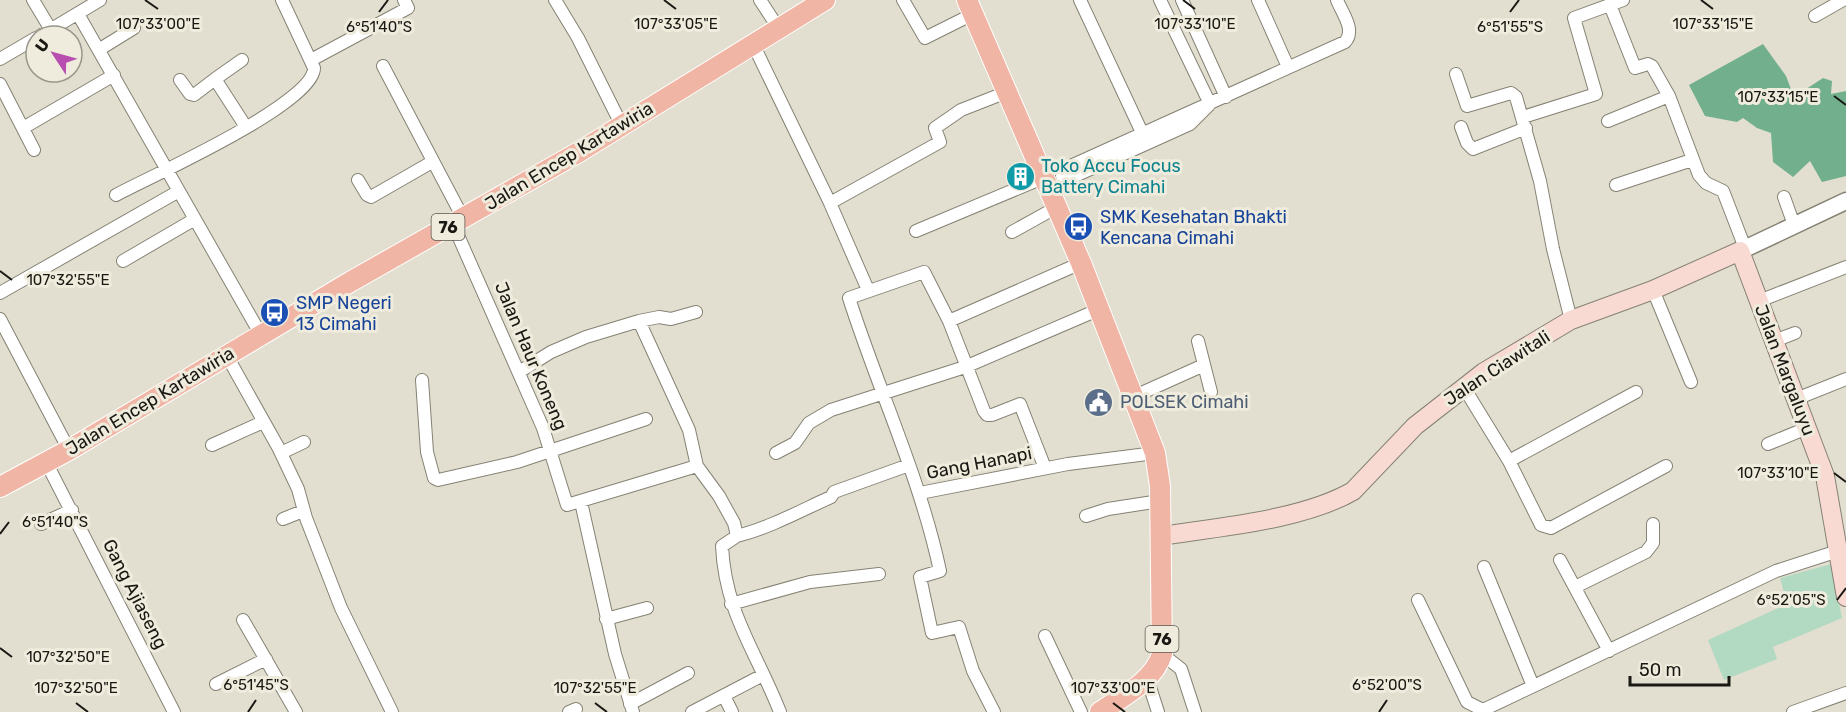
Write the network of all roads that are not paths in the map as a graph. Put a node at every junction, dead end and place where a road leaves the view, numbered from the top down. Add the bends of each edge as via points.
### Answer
1 (33, 0) edge
2 (100, 0) edge
3 (282, 0) edge
4 (404, 0) edge
5 (555, 0) edge
6 (760, 0) edge
7 (825, 0) edge
8 (903, 0) edge
9 (1080, 0) edge
10 (1160, 0) edge
11 (1182, 0) edge
12 (1258, 0) edge
13 (1337, 0) edge
14 (1623, 0) edge
15 (1843, 0) edge
16 (970, 7) edge
17 (1612, 10) dead end
18 (78, 14) junction
19 (1815, 16) dead end
20 (42, 24) edge
21 (61, 24) edge
22 (134, 28) dead end
23 (778, 29) junction
24 (753, 44) junction
25 (24, 45) edge
26 (100, 50) junction
27 (0, 60) edge
28 (243, 60) dead end
29 (311, 60) junction
30 (383, 66) dead end
31 (1288, 67) junction
32 (1456, 74) dead end
33 (114, 75) junction
34 (215, 79) junction
35 (180, 80) dead end
36 (0, 84) edge
37 (1007, 92) junction
38 (1669, 96) junction
39 (1226, 97) junction
40 (1210, 104) junction
41 (1608, 121) dead end
42 (1524, 123) junction
43 (622, 126) junction
44 (246, 127) junction
45 (1461, 127) dead end
46 (22, 128) junction
47 (1145, 138) junction
48 (34, 150) dead end
49 (1692, 160) junction
50 (432, 162) junction
51 (166, 168) junction
52 (1051, 178) junction
53 (358, 180) dead end
54 (1616, 185) dead end
55 (179, 190) junction
56 (116, 195) dead end
57 (1784, 197) dead end
58 (1846, 201) edge
59 (830, 203) junction
60 (1057, 207) junction
61 (195, 219) junction
62 (458, 221) junction
63 (1794, 225) junction
64 (916, 231) dead end
65 (1012, 232) dead end
66 (1742, 250) junction
67 (123, 261) dead end
68 (1081, 263) junction
69 (1846, 267) edge
70 (868, 290) junction
71 (1653, 290) junction
72 (0, 293) edge
73 (1759, 302) junction
74 (1100, 309) junction
75 (696, 312) dead end
76 (0, 319) edge
77 (1571, 320) junction
78 (639, 321) junction
79 (949, 321) junction
80 (1795, 333) dead end
81 (261, 335) junction
82 (1198, 341) dead end
83 (1774, 341) junction
84 (227, 356) junction
85 (1204, 365) junction
86 (965, 367) junction
87 (519, 372) junction
88 (1846, 379) edge
89 (422, 380) dead end
90 (1692, 382) dead end
91 (1463, 386) junction
92 (1211, 392) dead end
93 (1636, 392) dead end
94 (883, 394) junction
95 (1135, 396) junction
96 (1796, 399) junction
97 (646, 419) dead end
98 (263, 422) junction
99 (1807, 428) junction
100 (304, 442) dead end
101 (1767, 444) dead end
102 (212, 445) dead end
103 (69, 450) junction
104 (551, 451) junction
105 (281, 453) junction
106 (776, 453) dead end
107 (1155, 453) junction
108 (1509, 461) junction
109 (46, 462) junction
110 (909, 465) junction
111 (697, 466) junction
112 (1665, 466) dead end
113 (1045, 468) junction
114 (0, 487) edge
115 (920, 493) junction
116 (1160, 501) junction
117 (581, 502) junction
118 (72, 510) junction
119 (303, 511) junction
120 (1086, 516) dead end
121 (283, 519) dead end
122 (40, 524) dead end
123 (1653, 525) dead end
124 (737, 536) junction
125 (1161, 536) junction
126 (1838, 551) junction
127 (1560, 560) dead end
128 (1484, 567) dead end
129 (879, 574) dead end
130 (1575, 587) junction
131 (1846, 597) edge
132 (1418, 600) dead end
133 (731, 604) junction
134 (647, 608) dead end
135 (606, 619) junction
136 (243, 620) dead end
137 (1045, 636) dead end
138 (1609, 651) junction
139 (1162, 654) junction
140 (266, 659) junction
141 (688, 674) dead end
142 (763, 675) junction
143 (1148, 678) junction
144 (216, 684) dead end
145 (1533, 686) junction
146 (1846, 693) edge
147 (724, 696) junction
148 (632, 708) edge
149 (174, 712) edge
150 (296, 712) edge
151 (392, 712) edge
152 (692, 712) edge
153 (732, 712) edge
154 (780, 712) edge
155 (994, 712) edge
156 (1081, 712) edge
157 (1100, 712) edge
158 (1158, 712) edge
159 (1196, 712) edge
160 (1793, 712) edge

1 - 20 street
2 - 18 street
3 - 29 street
4 - 29 street via 408,8
5 - 43 street
6 - 23 street
7 - 23 main road, Jalan Encep Kartawiria / 76
8 - 16 street via 925,38
9 - 47 street
10 - 40 street
11 - 39 street
12 - 31 street
13 - 31 street via 1350,36 1345,42
14 - 42 street via 1574,18 1596,94
15 - 19 street
16 - 37 main road, 76
17 - 38 street via 1635,68 1651,64
18 - 21 street
18 - 26 street
22 - 26 street
23 - 24 main road, Jalan Encep Kartawiria / 76
24 - 43 main road, Jalan Encep Kartawiria / 76
24 - 59 street
25 - 27 street
26 - 33 street
28 - 34 street
29 - 44 street via 314,75 304,86 275,111
30 - 50 street, Jalan Haur Koneng
31 - 39 street
32 - 42 street via 1467,106 1511,93
33 - 46 street
33 - 51 street
34 - 35 street via 194,95
34 - 44 street
36 - 46 street
37 - 52 main road, 76
37 - 59 street via 961,110 935,128 940,142
38 - 41 street
38 - 49 street
39 - 40 street
40 - 47 street via 1190,124
42 - 45 street via 1473,149
42 - 77 street
43 - 62 main road, Jalan Encep Kartawiria / 76
44 - 51 street
46 - 48 street
47 - 52 street via 1077,175
49 - 54 street
49 - 66 street via 1700,178 1723,191
50 - 53 street via 371,197
50 - 62 street, Jalan Haur Koneng
51 - 55 street
51 - 56 street
52 - 60 main road, 76
52 - 64 street
55 - 61 street
55 - 72 street
57 - 63 street
58 - 63 street, Jalan Ciawitali
59 - 70 street
60 - 65 street
60 - 68 main road, 76
61 - 67 street
61 - 81 street
62 - 81 main road, Jalan Encep Kartawiria / 76
62 - 87 street, Jalan Haur Koneng
63 - 66 street, Jalan Ciawitali
66 - 71 main road, Jalan Ciawitali
66 - 73 main road, Jalan Margaluyu
68 - 74 main road, 76
68 - 79 street
69 - 73 street
70 - 79 street via 924,272
70 - 94 street via 849,298
71 - 77 main road, Jalan Ciawitali
71 - 90 street
73 - 83 main road, Jalan Margaluyu
74 - 86 street
74 - 95 main road, 76
75 - 78 street via 671,319
76 - 103 street
77 - 91 main road, Jalan Ciawitali
78 - 87 street via 573,341
78 - 111 street via 689,430
79 - 86 street
80 - 83 street
81 - 84 main road, Jalan Encep Kartawiria / 76
82 - 85 street
83 - 96 main road, Jalan Margaluyu
84 - 98 street
84 - 103 main road, Jalan Encep Kartawiria / 76
85 - 92 street
85 - 95 street
86 - 94 street
86 - 113 street, Gang Hanapi via 987,415 1020,404
87 - 104 street, Jalan Haur Koneng
88 - 96 street
89 - 104 street via 427,452 434,478 481,472
91 - 108 street
91 - 125 main road, Jalan Ciawitali via 1415,426 1353,490 1318,506
93 - 108 street
94 - 106 street via 831,410 809,423 795,443
94 - 110 street
95 - 107 main road, 76
96 - 99 main road, Jalan Margaluyu
97 - 104 street
98 - 102 street
98 - 105 street
99 - 101 street
99 - 126 main road, Jalan Margaluyu via 1825,476
100 - 105 street
103 - 109 main road, Jalan Encep Kartawiria / 76
104 - 117 street, Jalan Haur Koneng via 567,505
105 - 119 street via 298,489
107 - 113 street, Gang Hanapi
107 - 116 main road, 76
108 - 112 street via 1545,528
109 - 114 main road, Jalan Encep Kartawiria / 76
109 - 118 street, Gang Ajiaseng
110 - 115 street
110 - 124 street via 834,492 831,497
111 - 117 street
111 - 124 street via 719,496
113 - 115 street, Gang Hanapi
115 - 155 street via 940,570 920,577 932,633 959,627 973,671
116 - 120 street
116 - 125 main road, 76
117 - 135 street
118 - 122 street
118 - 149 street, Gang Ajiaseng
119 - 121 street
119 - 151 street via 341,608
123 - 130 street via 1653,543 1646,552
124 - 133 street via 723,543
125 - 139 main road, 76
126 - 131 main road, Jalan Margaluyu
126 - 138 street via 1776,571
127 - 130 street
128 - 145 street
129 - 133 street via 810,582
130 - 138 street
132 - 145 street via 1467,702 1473,707 1483,710
133 - 142 street
134 - 135 street
135 - 148 street
136 - 140 street
137 - 156 street
138 - 145 street
139 - 143 main road, 76 via 1159,666
139 - 159 street via 1181,669
140 - 144 street
140 - 150 street
141 - 148 street
142 - 147 street
142 - 154 street
143 - 157 main road, 76
143 - 158 street
146 - 160 street
147 - 152 street
147 - 153 street

